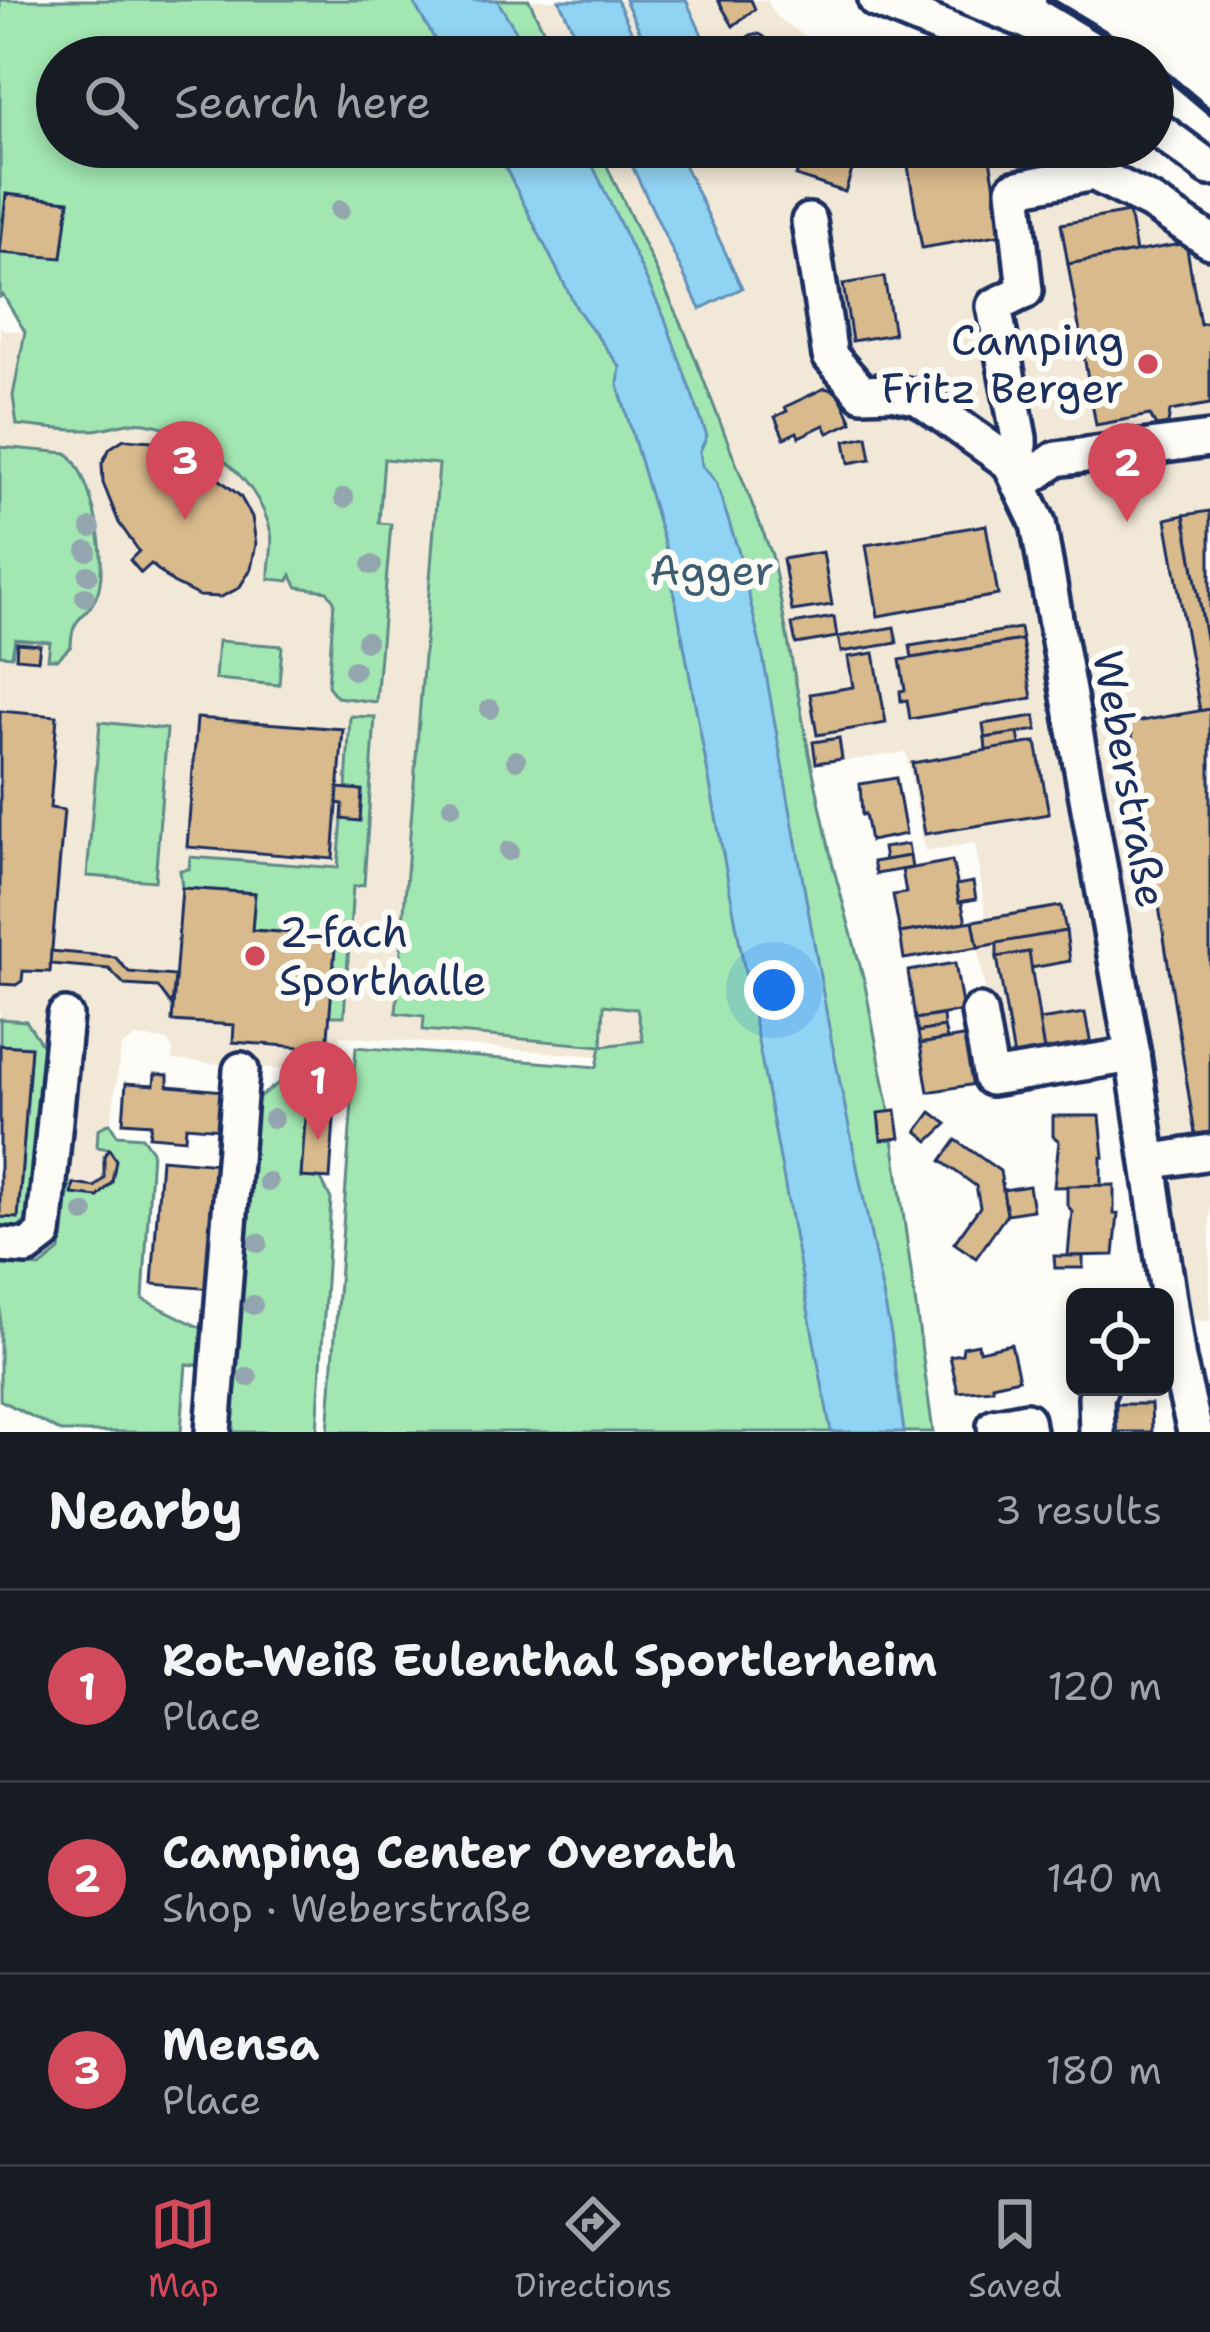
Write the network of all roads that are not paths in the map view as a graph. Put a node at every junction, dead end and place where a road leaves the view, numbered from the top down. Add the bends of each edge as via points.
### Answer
1 (876, 0) edge
2 (964, 36) edge
3 (1174, 141) edge
4 (1210, 168) edge
5 (809, 221) dead end
6 (1210, 241) edge
7 (1210, 440) edge
8 (1020, 485) junction
9 (979, 1012) dead end
10 (64, 1016) dead end
11 (1133, 1055) junction
12 (242, 1070) dead end
13 (1210, 1152) edge
14 (1148, 1162) junction
15 (0, 1245) edge
16 (1163, 1288) edge
17 (1174, 1367) edge
18 (1096, 1396) edge
19 (213, 1432) edge
20 (1096, 1432) edge
21 (1195, 1432) edge

1 - 2 street
3 - 4 street
5 - 8 street via 830,356 845,377 862,393 920,398 1010,463
6 - 8 street via 1093,173 1013,189 1024,291 994,306
7 - 8 street via 1056,459
8 - 11 street, Weberstraße via 1039,523
9 - 11 street via 991,1078
10 - 15 street via 44,1234 27,1247
11 - 14 street, Weberstraße
12 - 19 street
13 - 14 street
14 - 16 street, Weberstraße
17 - 21 street, Weberstraße
18 - 20 street

